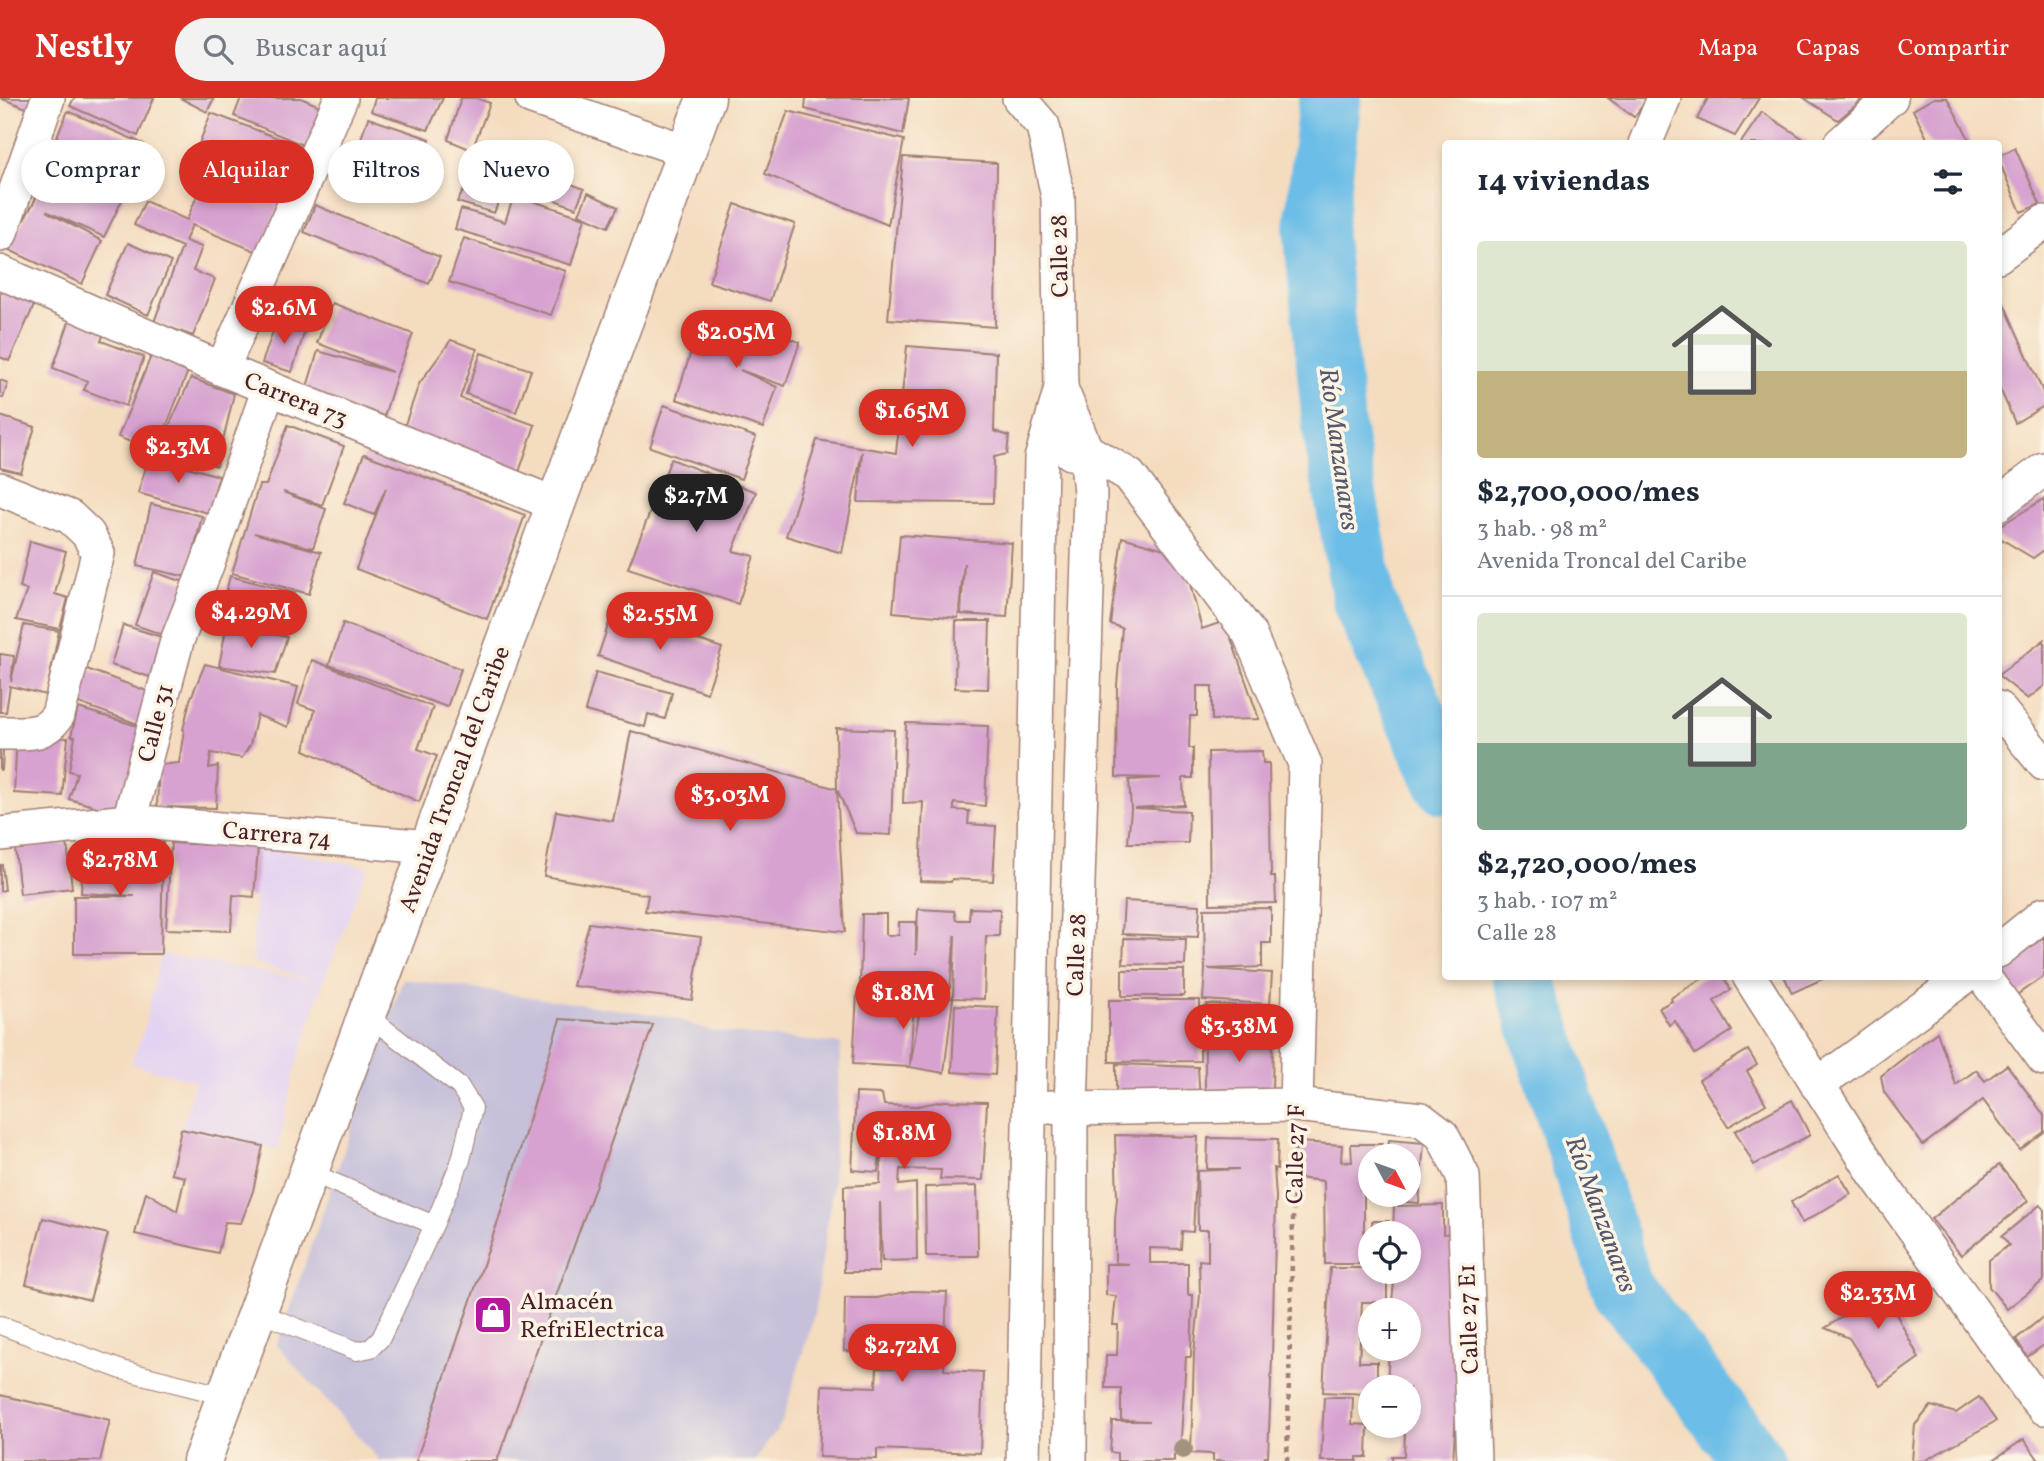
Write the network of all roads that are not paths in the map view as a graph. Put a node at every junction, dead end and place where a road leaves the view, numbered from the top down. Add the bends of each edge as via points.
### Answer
1 (48, 98) edge
2 (341, 98) edge
3 (533, 98) edge
4 (706, 98) edge
5 (1019, 98) edge
6 (1664, 98) edge
7 (1891, 98) edge
8 (1647, 140) edge
9 (1844, 140) edge
10 (686, 151) junction
11 (2044, 222) edge
12 (0, 235) edge
13 (2002, 253) edge
14 (0, 272) edge
15 (222, 369) junction
16 (269, 388) junction
17 (1060, 388) junction
18 (1086, 450) junction
19 (1041, 458) junction
20 (2044, 469) edge
21 (0, 489) edge
22 (2002, 501) edge
23 (555, 504) junction
24 (2002, 713) edge
25 (0, 733) edge
26 (2044, 764) edge
27 (129, 821) junction
28 (0, 834) edge
29 (429, 847) junction
30 (2044, 914) edge
31 (2002, 948) edge
32 (1751, 980) edge
33 (1961, 980) edge
34 (1986, 980) edge
35 (367, 1015) junction
36 (2044, 1059) edge
37 (1817, 1085) junction
38 (1296, 1105) junction
39 (1030, 1106) junction
40 (1071, 1109) junction
41 (309, 1172) junction
42 (434, 1225) junction
43 (257, 1312) junction
44 (0, 1325) edge
45 (2040, 1395) edge
46 (226, 1396) junction
47 (202, 1461) edge
48 (1023, 1461) edge
49 (1070, 1461) edge
50 (1474, 1461) edge

1 - 12 street
2 - 15 street
3 - 10 street
4 - 10 highway, Avenida Troncal del Caribe
5 - 17 street, Calle 28 via 1043,126 1058,197
6 - 8 street
7 - 9 street
10 - 23 highway, Avenida Troncal del Caribe
11 - 13 street
14 - 15 street, Carrera 73
15 - 16 street, Carrera 73
16 - 23 street, Carrera 73
16 - 27 street, Calle 31 via 177,641
17 - 18 street, Calle 28
17 - 19 street, Calle 28
18 - 19 street
18 - 38 street, Calle 27 F via 1129,475 1249,633 1305,764
18 - 40 street, Calle 28 via 1090,492
19 - 39 street, Calle 28
20 - 22 street
21 - 25 street via 70,517 88,534 98,553 58,715 43,731
23 - 29 highway, Avenida Troncal del Caribe
24 - 26 street
27 - 28 street, Carrera 74
27 - 29 street, Carrera 74
29 - 35 highway, Avenida Troncal del Caribe
30 - 31 street
32 - 37 street
33 - 37 street
34 - 36 street
35 - 41 highway, Avenida Troncal del Caribe
35 - 42 lane via 460,1087 473,1108 461,1160
37 - 45 street via 1874,1173
38 - 40 street
38 - 50 street, Calle 27 E1 via 1421,1119 1441,1135 1463,1176
39 - 40 street
39 - 48 street, Calle 28
40 - 49 street, Calle 28
41 - 42 lane
41 - 43 highway, Avenida Troncal del Caribe
42 - 43 lane via 381,1338 370,1348 356,1352
43 - 46 highway, Avenida Troncal del Caribe
44 - 46 lane via 122,1370
46 - 47 highway, Avenida Troncal del Caribe

